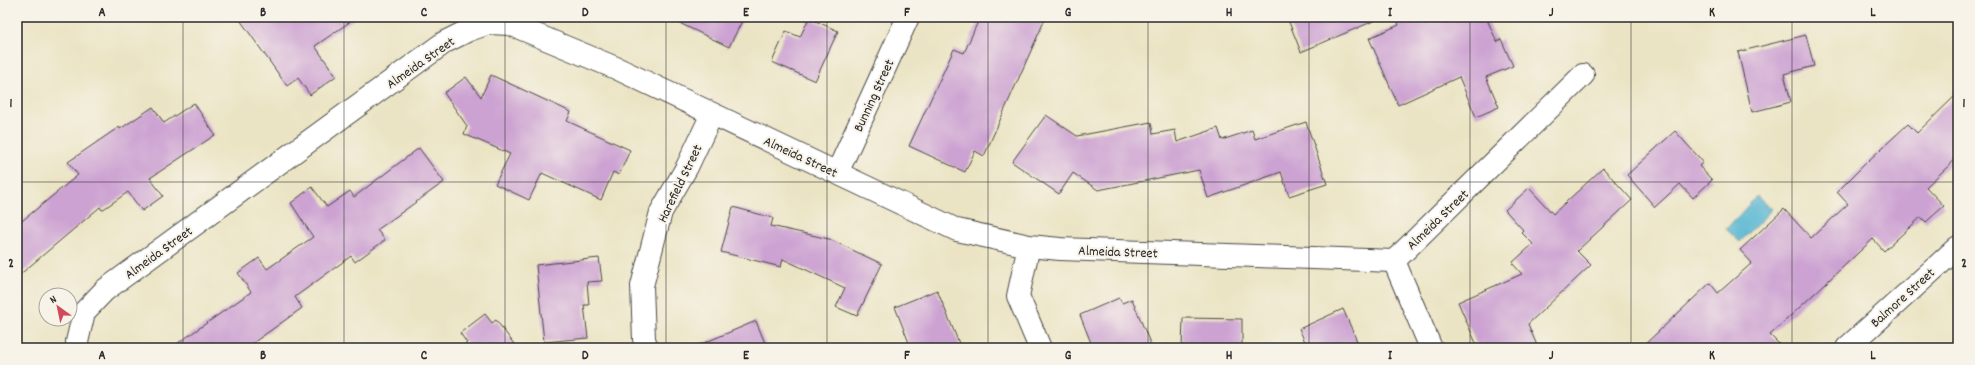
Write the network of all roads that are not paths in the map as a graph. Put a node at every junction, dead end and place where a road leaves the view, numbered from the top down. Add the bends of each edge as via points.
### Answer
1 (908, 17) edge
2 (1582, 75) dead end
3 (712, 114) junction
4 (837, 173) junction
5 (1029, 246) junction
6 (1958, 247) edge
7 (1394, 261) junction
8 (78, 348) edge
9 (647, 348) edge
10 (1040, 348) edge
11 (1431, 348) edge
12 (1847, 348) edge

1 - 4 street, Bunning Street
2 - 7 street, Almeida Street
3 - 4 street, Almeida Street
3 - 8 street, Almeida Street via 616,68 510,24 489,23 469,30 445,42 105,290 84,312
3 - 9 street, Harefield Street via 687,167 661,212 642,286 644,339
4 - 5 street, Almeida Street via 957,230
5 - 7 street, Almeida Street via 1066,250
5 - 10 street via 1018,296
6 - 12 street, Balmore Street
7 - 11 street

